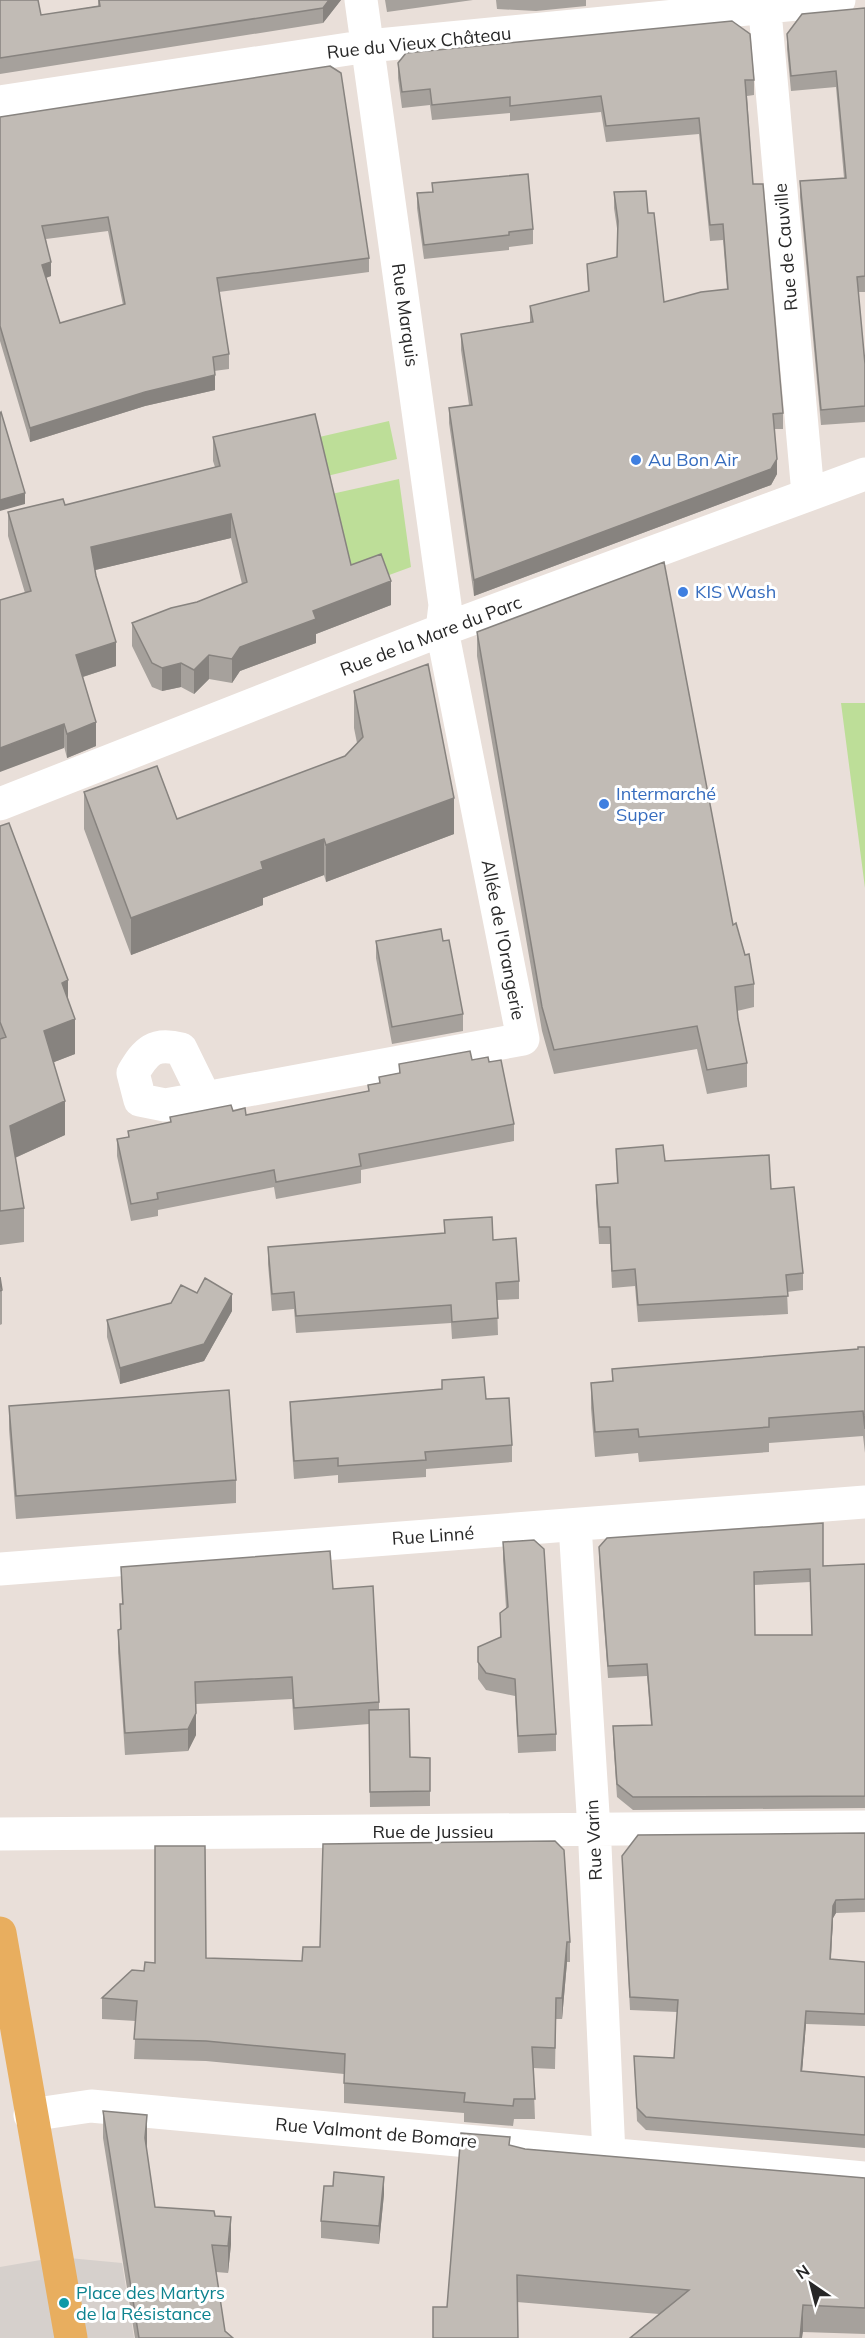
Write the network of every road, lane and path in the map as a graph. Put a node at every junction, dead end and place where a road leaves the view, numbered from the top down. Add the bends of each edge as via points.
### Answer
1 (362, 0) edge
2 (840, 0) edge
3 (765, 4) edge
4 (369, 46) junction
5 (0, 102) edge
6 (865, 474) edge
7 (808, 494) junction
8 (442, 630) junction
9 (0, 804) edge
10 (205, 1098) dead end
11 (865, 1502) edge
12 (575, 1525) junction
13 (0, 1569) edge
14 (865, 1827) edge
15 (594, 1831) junction
16 (0, 1834) edge
17 (0, 1934) edge
18 (30, 2115) junction
19 (609, 2155) junction
20 (865, 2178) edge
21 (71, 2338) edge

1 - 4 street, Rue Marquis
2 - 3 street, Rue du Vieux Château
3 - 4 street, Rue du Vieux Château
3 - 7 street, Rue de Cauville
4 - 5 street, Rue du Vieux Château
4 - 8 street, Rue Marquis via 445,605
6 - 7 street, Rue de la Mare du Parc
7 - 8 street, Rue de la Mare du Parc
8 - 9 street, Rue de la Mare du Parc
8 - 10 street, Allée de l'Orangerie via 523,1039
11 - 12 street, Rue Linné
12 - 13 street, Rue Linné
12 - 15 street, Rue Varin
14 - 15 street, Rue de Jussieu
15 - 16 street, Rue de Jussieu
15 - 19 street, Rue Varin
17 - 18 main road
18 - 19 street, Rue Valmont de Bomare via 91,2106
18 - 21 main road
19 - 20 street, Rue Valmont de Bomare

